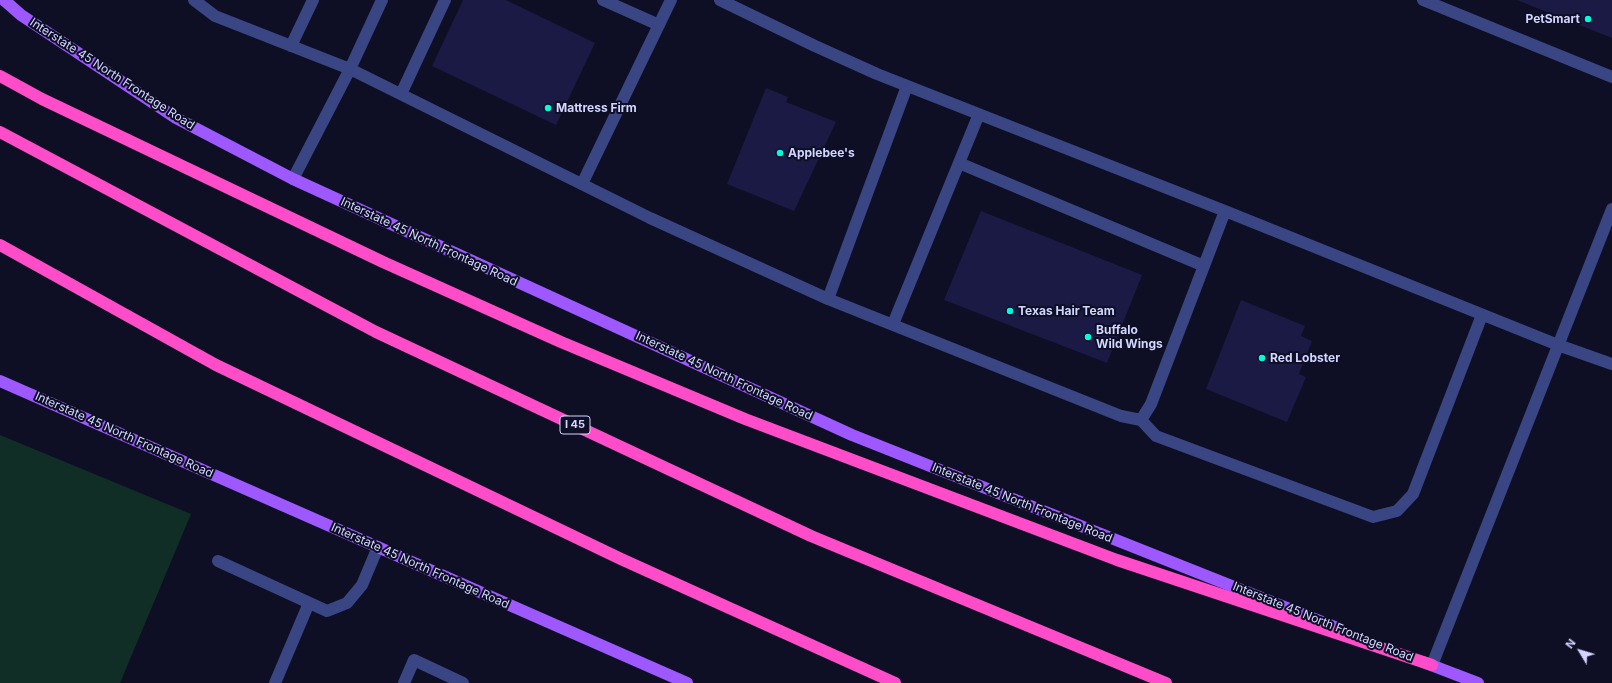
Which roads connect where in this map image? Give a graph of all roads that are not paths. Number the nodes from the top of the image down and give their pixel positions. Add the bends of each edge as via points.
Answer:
1 (4, 0) edge
2 (194, 0) edge
3 (313, 0) edge
4 (382, 0) edge
5 (445, 0) edge
6 (603, 0) edge
7 (671, 0) edge
8 (720, 0) edge
9 (1423, 0) edge
10 (658, 25) junction
11 (291, 46) junction
12 (350, 69) junction
13 (0, 76) edge
14 (1612, 77) edge
15 (907, 86) junction
16 (401, 94) junction
17 (979, 114) junction
18 (0, 132) edge
19 (959, 163) junction
20 (293, 179) junction
21 (582, 184) junction
22 (1612, 209) edge
23 (1225, 211) junction
24 (0, 245) edge
25 (1204, 266) junction
26 (828, 299) junction
27 (1482, 314) junction
28 (893, 324) junction
29 (1558, 345) junction
30 (1612, 364) edge
31 (0, 381) edge
32 (1140, 420) junction
33 (378, 547) junction
34 (218, 561) dead end
35 (309, 603) junction
36 (1432, 666) junction
37 (275, 683) edge
38 (404, 683) edge
39 (464, 683) edge
40 (687, 683) edge
41 (895, 683) edge
42 (1166, 683) edge
43 (1478, 683) edge

1 - 20 main road, Interstate 45 North Frontage Road via 21,15 176,118
2 - 11 lane via 215,16
3 - 11 lane
4 - 12 lane
5 - 16 lane
6 - 10 lane
7 - 10 lane
8 - 15 lane via 815,46
9 - 14 lane
10 - 21 lane
11 - 12 lane
12 - 16 lane
12 - 20 lane
13 - 36 highway via 42,99 383,262 561,342 738,416 1117,560
15 - 17 lane
15 - 26 lane
16 - 21 lane
17 - 19 lane
17 - 23 lane
18 - 42 highway, I 45 via 383,336 811,536
19 - 25 lane
19 - 28 lane
20 - 36 main road, Interstate 45 North Frontage Road via 852,435
21 - 26 lane via 650,218
22 - 29 lane
23 - 25 lane
23 - 27 lane
24 - 41 highway via 216,365 622,559
25 - 32 lane via 1151,404
26 - 28 lane
27 - 29 lane
27 - 32 lane via 1412,494 1397,511 1373,517 1156,436
28 - 32 lane via 1121,416
29 - 30 lane
29 - 36 lane
31 - 33 main road, Interstate 45 North Frontage Road
33 - 35 lane via 362,585 348,603 327,611
33 - 40 main road, Interstate 45 North Frontage Road
34 - 35 lane
35 - 37 lane
36 - 43 main road, Interstate 45 North Frontage Road
38 - 39 lane via 414,660

